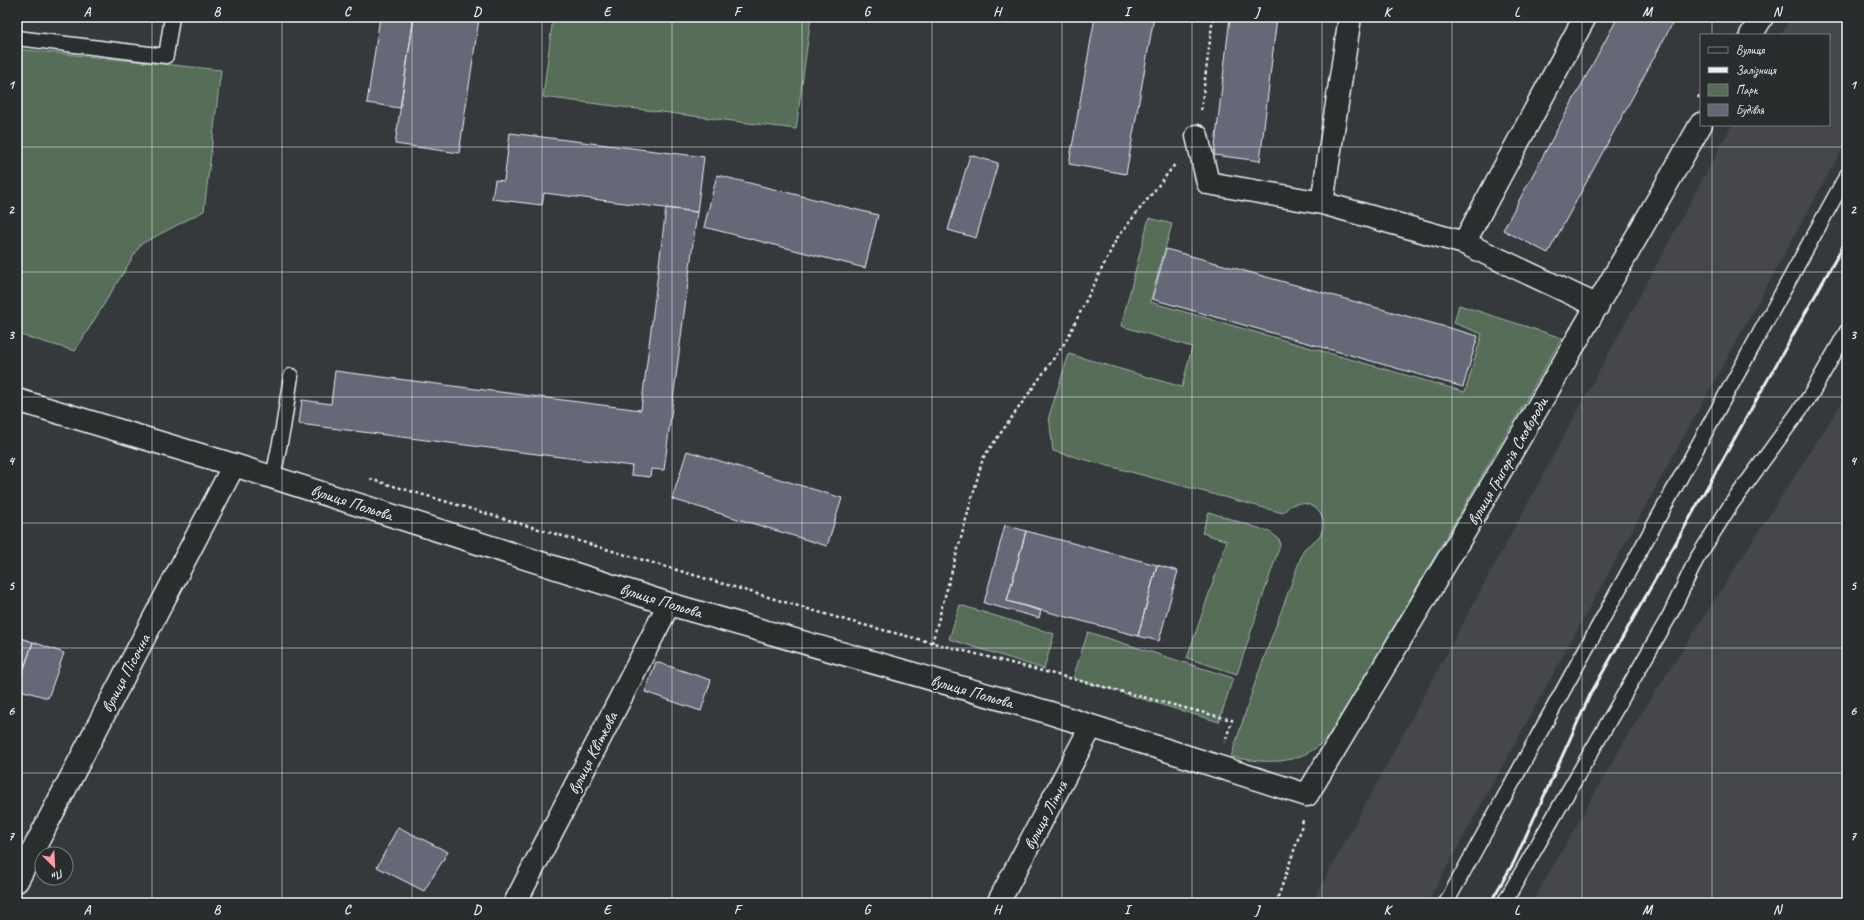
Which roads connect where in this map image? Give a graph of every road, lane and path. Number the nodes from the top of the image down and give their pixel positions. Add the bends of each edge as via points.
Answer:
1 (172, 17) edge
2 (1212, 17) edge
3 (1350, 17) edge
4 (1585, 17) edge
5 (1762, 17) edge
6 (1752, 34) edge
7 (17, 38) edge
8 (1700, 95) edge
9 (1697, 100) dead end
10 (1700, 126) edge
11 (1197, 136) junction
12 (1847, 175) edge
13 (1322, 203) junction
14 (1464, 243) junction
15 (1598, 306) junction
16 (1847, 331) edge
17 (291, 376) dead end
18 (17, 400) edge
19 (234, 465) junction
20 (272, 477) junction
21 (370, 479) dead end
22 (669, 604) junction
23 (932, 643) junction
24 (1091, 727) junction
25 (1223, 747) dead end
26 (1307, 796) junction
27 (17, 881) edge
28 (515, 903) edge
29 (998, 903) edge
30 (1276, 903) edge
31 (1446, 903) edge
32 (1504, 903) edge

1 - 7 lane via 166,56
2 - 11 path
3 - 13 street
4 - 14 street
5 - 6 street
8 - 9 path
10 - 15 street, вулиця Григорія Сковороди
11 - 13 street via 1208,183
11 - 23 path via 1117,238 1066,341 983,458
12 - 31 lane
13 - 14 street
14 - 15 street
15 - 26 street, вулиця Григорія Сковороди
16 - 32 lane via 1810,396 1730,506 1696,560 1670,615
17 - 20 lane
18 - 19 street, вулиця Польова
19 - 20 street, вулиця Польова
19 - 27 street, вулиця Пісочна
20 - 22 street, вулиця Польова
21 - 23 path via 852,622
22 - 24 street, вулиця Польова via 1047,712
22 - 28 street, вулиця Квіткова
23 - 25 path via 1232,720
24 - 26 street, вулиця Польова
24 - 29 street, вулиця Літня
26 - 30 path via 1300,836

